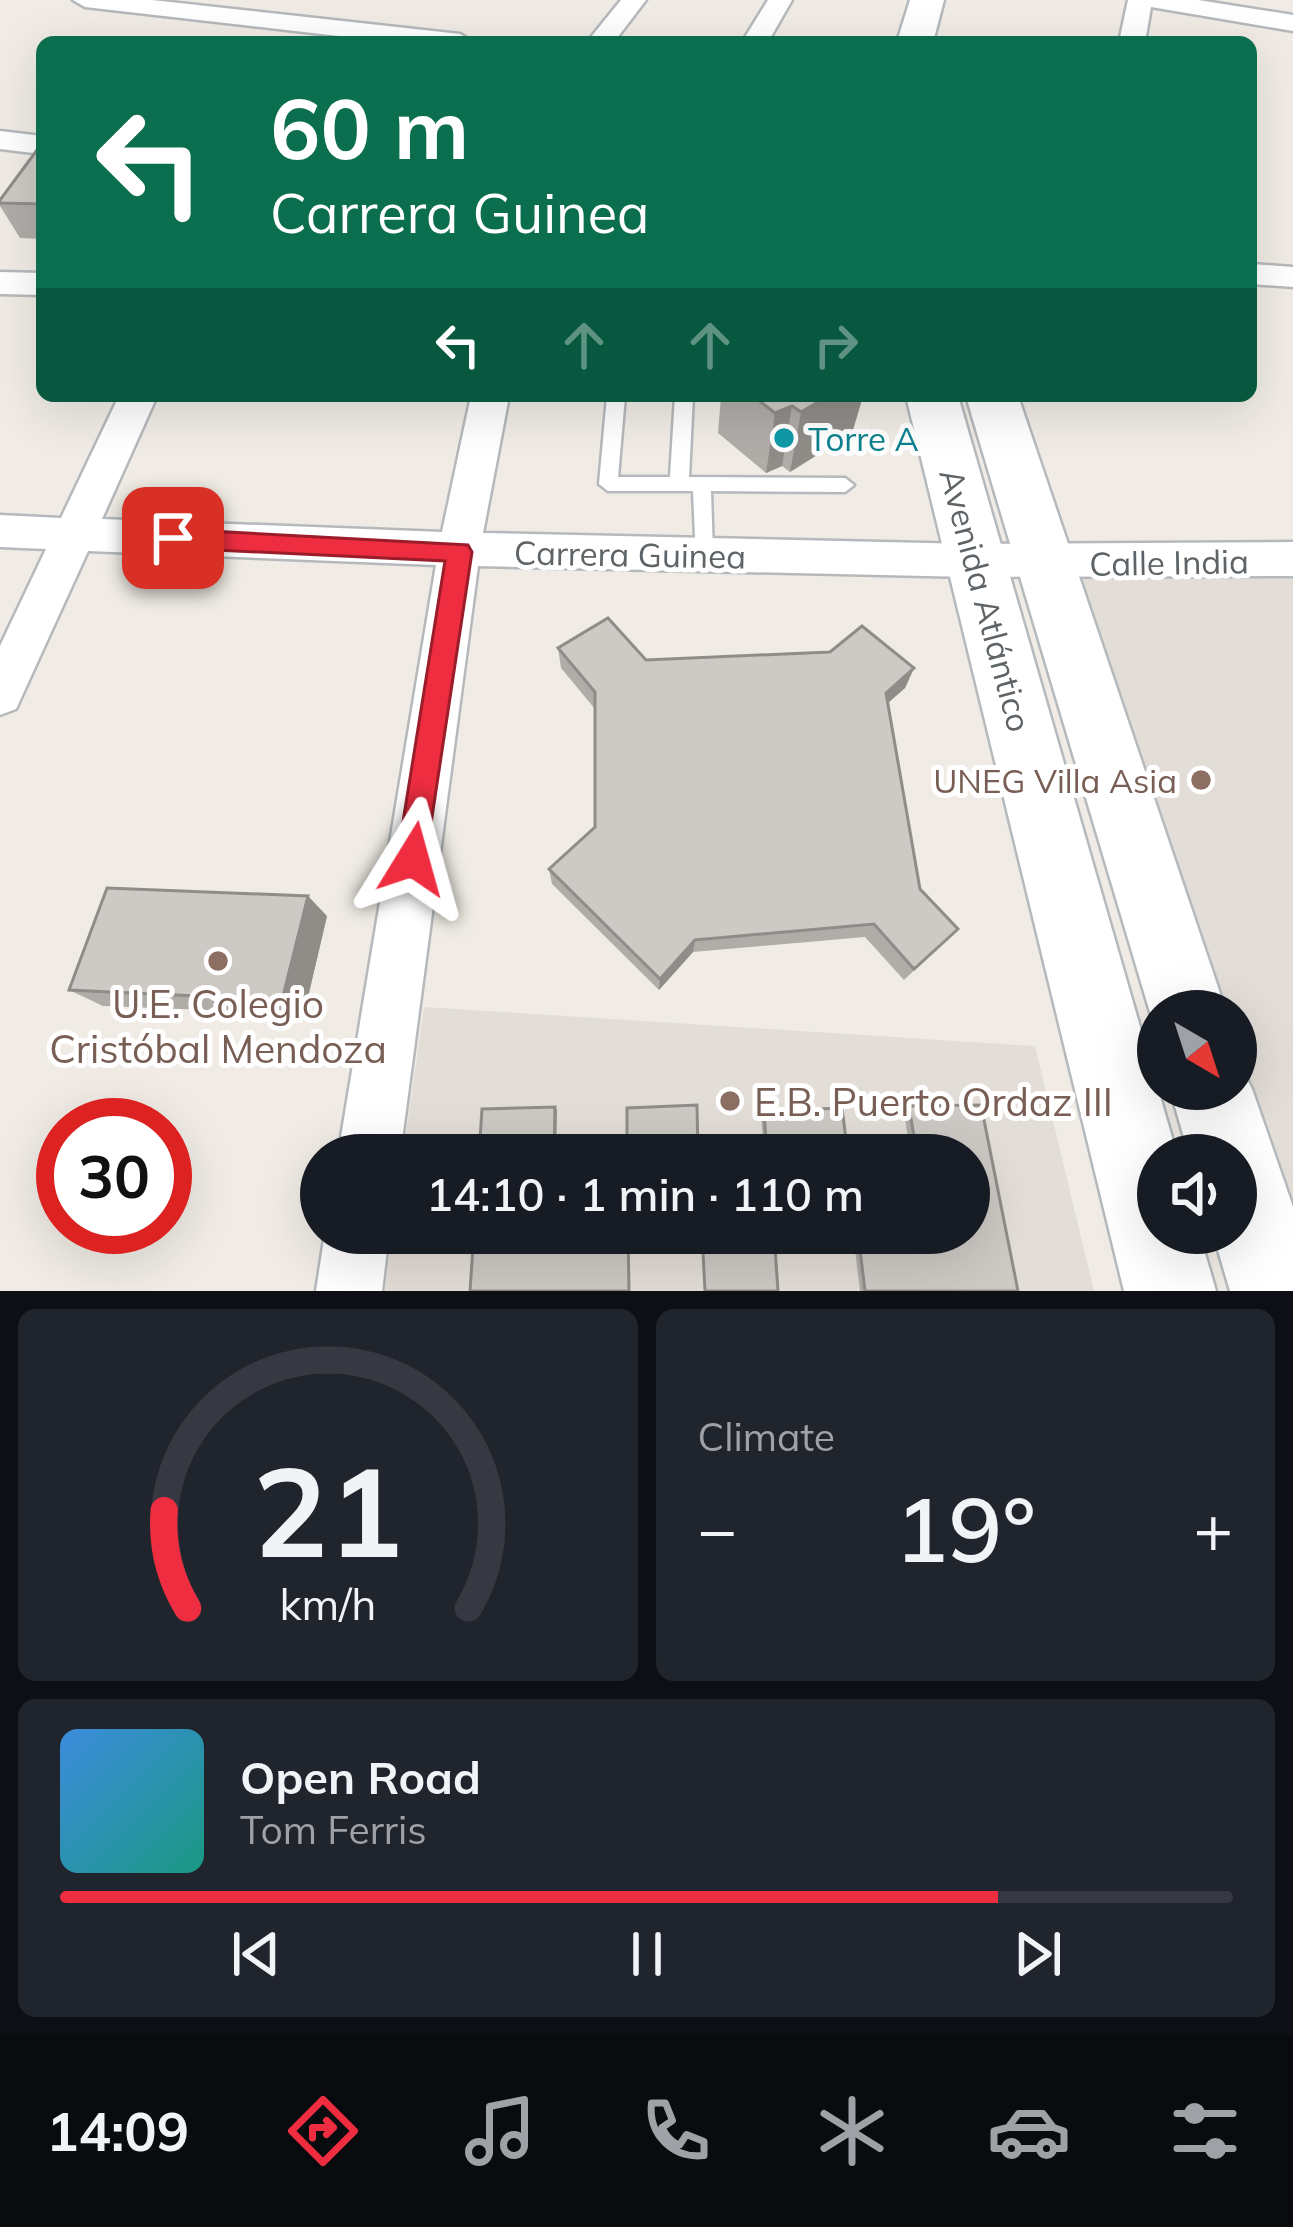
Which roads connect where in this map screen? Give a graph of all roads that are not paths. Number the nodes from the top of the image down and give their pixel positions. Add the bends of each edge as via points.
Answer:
1 (85, 0) edge
2 (634, 0) edge
3 (780, 0) edge
4 (927, 0) edge
5 (1139, 0) edge
6 (1152, 0) edge
7 (1293, 23) edge
8 (360, 36) edge
9 (605, 36) edge
10 (759, 36) edge
11 (917, 36) edge
12 (1133, 36) edge
13 (0, 140) edge
14 (36, 144) edge
15 (1257, 274) edge
16 (1293, 277) edge
17 (0, 283) edge
18 (36, 284) edge
19 (135, 402) edge
20 (489, 402) edge
21 (615, 402) edge
22 (684, 402) edge
23 (935, 402) edge
24 (993, 402) edge
25 (679, 485) junction
26 (702, 485) junction
27 (845, 485) dead end
28 (0, 531) edge
29 (77, 534) junction
30 (459, 552) junction
31 (703, 554) junction
32 (1293, 559) edge
33 (1010, 563) junction
34 (0, 695) edge
35 (1178, 990) edge
36 (372, 1134) edge
37 (1257, 1232) edge
38 (354, 1254) edge
39 (349, 1291) edge
40 (1170, 1291) edge
41 (1276, 1291) edge

1 - 8 street
2 - 9 street
3 - 10 street
4 - 11 main road
5 - 12 street
6 - 7 street
13 - 14 street
15 - 16 street
17 - 18 street
19 - 29 street
20 - 30 street
21 - 25 lane via 608,484
22 - 25 lane
23 - 33 main road, Avenida Atlántico
24 - 33 main road, Avenida Atlántico
25 - 26 lane
26 - 27 lane
26 - 31 lane
28 - 29 street, Carrera Guinea
29 - 30 street, Carrera Guinea
29 - 34 street
30 - 31 street, Carrera Guinea
30 - 36 street
31 - 33 street, Carrera Guinea
32 - 33 street, Calle India
33 - 35 main road, Avenida Atlántico
33 - 40 main road, Avenida Atlántico
37 - 41 main road
38 - 39 street

